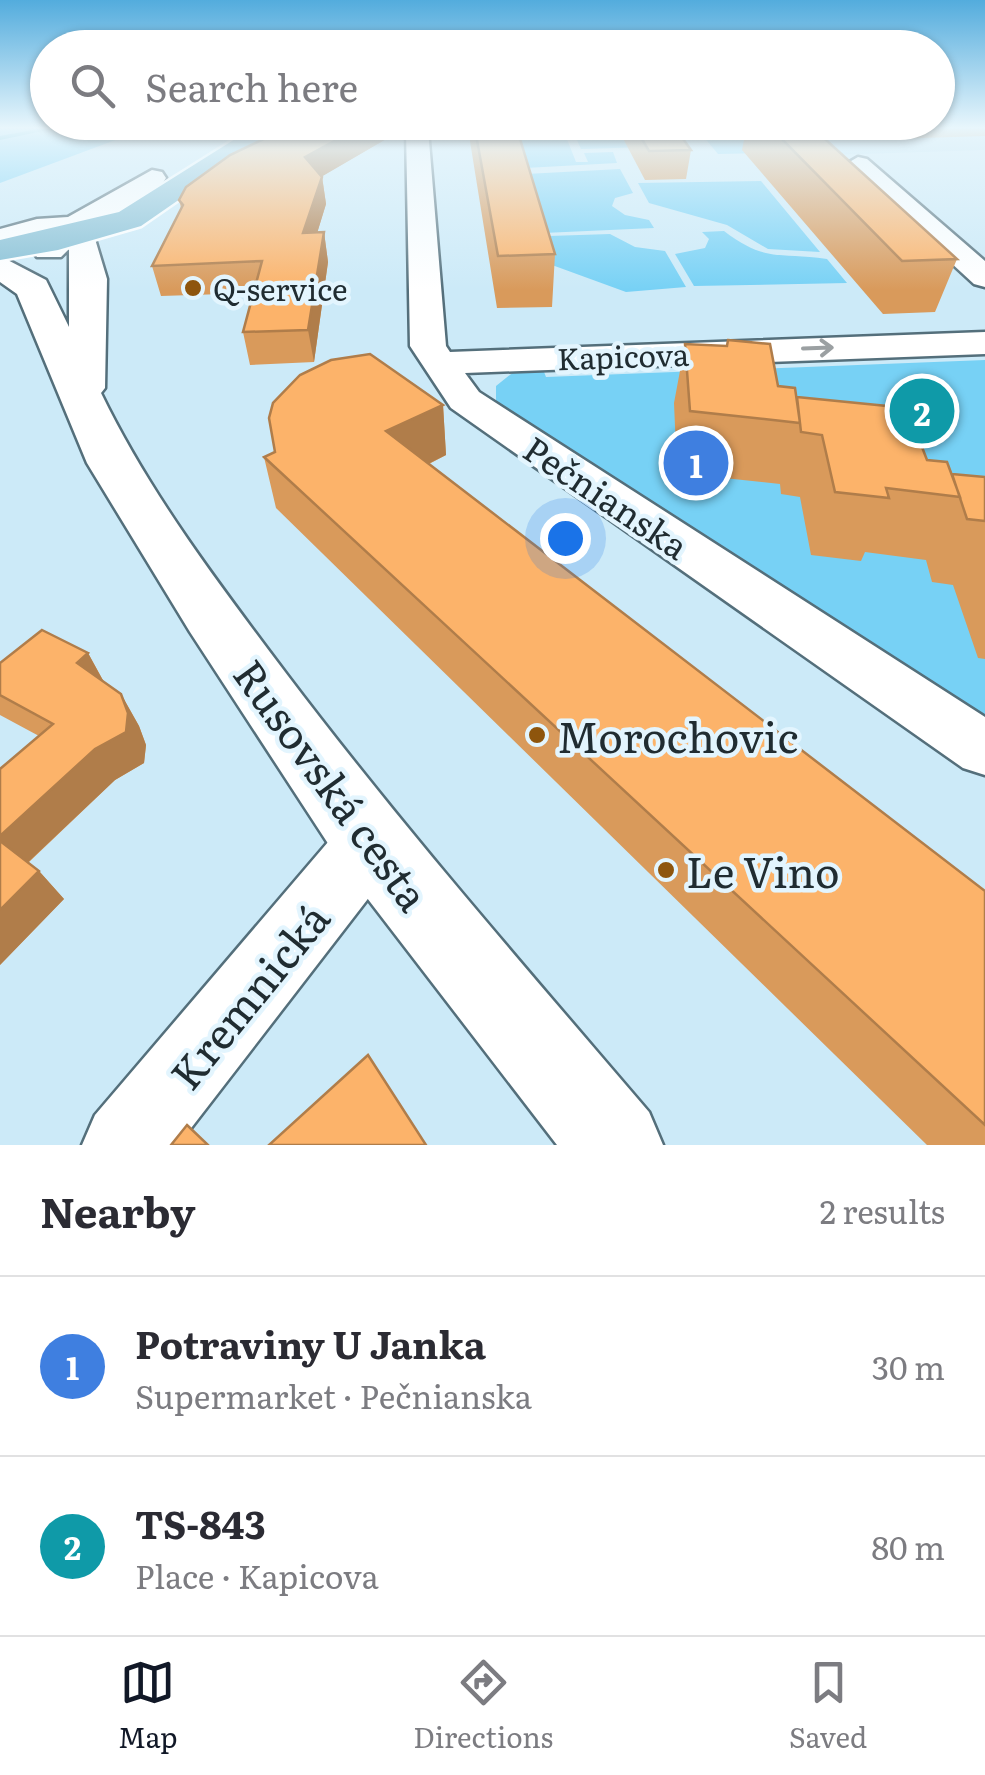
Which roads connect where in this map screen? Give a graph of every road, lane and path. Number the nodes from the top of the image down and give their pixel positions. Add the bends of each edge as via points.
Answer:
1 (141, 182) edge
2 (147, 182) edge
3 (178, 182) edge
4 (420, 182) edge
5 (879, 182) edge
6 (130, 219) joint
7 (0, 237) edge
8 (76, 242) junction
9 (0, 250) edge
10 (0, 266) edge
11 (985, 277) edge
12 (33, 288) junction
13 (985, 343) edge
14 (440, 364) junction
15 (83, 401) junction
16 (985, 748) edge
17 (370, 844) junction
18 (142, 1125) edge
19 (616, 1145) edge

1 - 7 main road
2 - 8 street
3 - 6 main road
4 - 14 street, Pečnianska via 428,346
5 - 11 street
6 - 8 street
7 - 8 street via 37,228
8 - 9 main road
8 - 12 street via 34,275
8 - 15 street, Rusovská cesta
10 - 12 street
12 - 15 street, Rusovská cesta
14 -> 13 street, Kapicova
14 - 16 street, Pečnianska via 465,400
15 - 17 street, Rusovská cesta via 146,519
17 - 18 street, Kremnická
17 - 19 street, Rusovská cesta

